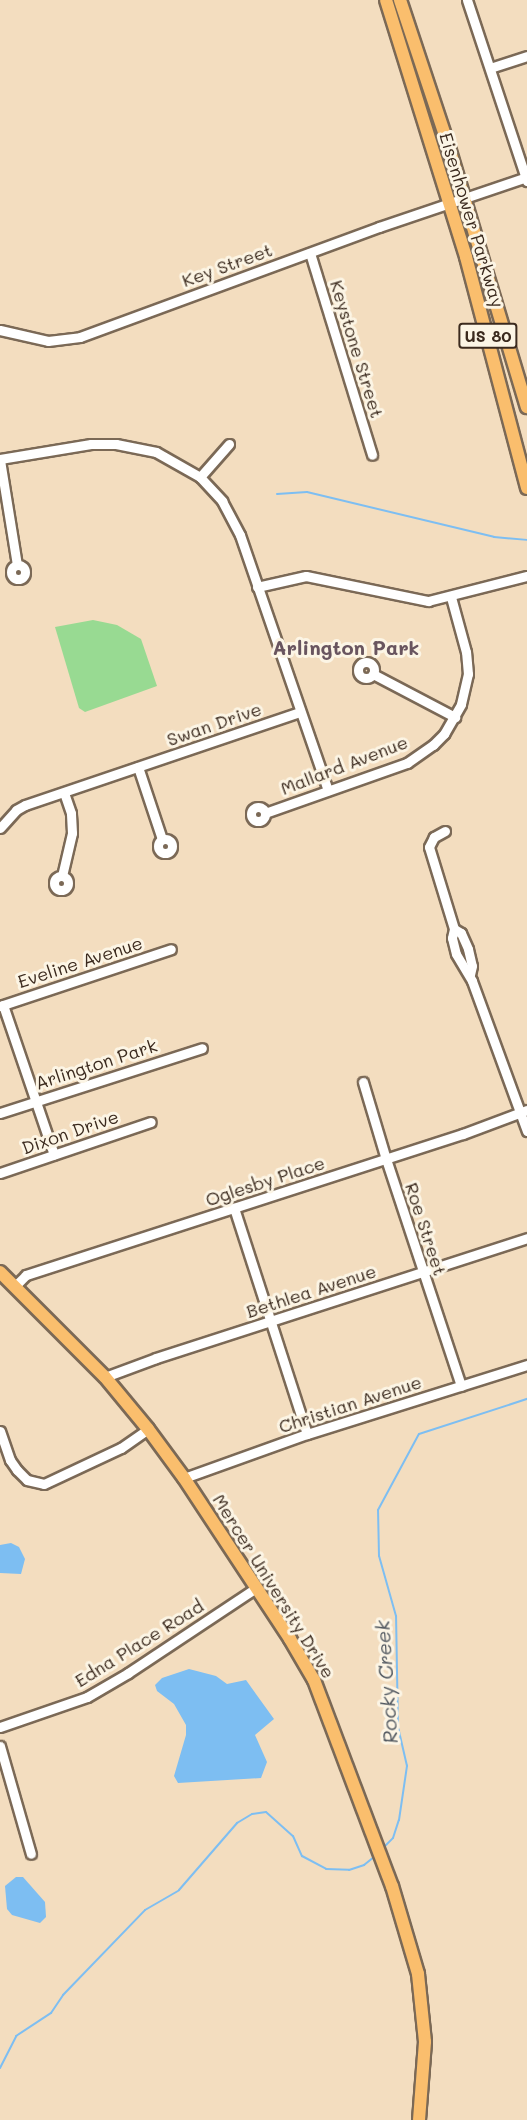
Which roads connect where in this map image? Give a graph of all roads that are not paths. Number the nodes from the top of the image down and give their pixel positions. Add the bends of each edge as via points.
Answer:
1 (386, 0) edge
2 (400, 0) edge
3 (467, 0) edge
4 (527, 56) edge
5 (490, 68) junction
6 (527, 179) edge
7 (464, 198) junction
8 (450, 203) junction
9 (310, 253) junction
10 (0, 330) edge
11 (527, 407) edge
12 (229, 444) dead end
13 (372, 455) dead end
14 (0, 460) edge
15 (200, 477) junction
16 (527, 488) edge
17 (17, 565) dead end
18 (527, 576) edge
19 (257, 587) junction
20 (451, 597) junction
21 (373, 674) dead end
22 (300, 712) junction
23 (455, 717) junction
24 (138, 767) junction
25 (328, 790) junction
26 (64, 793) junction
27 (265, 813) dead end
28 (0, 828) edge
29 (445, 831) dead end
30 (162, 838) dead end
31 (62, 876) dead end
32 (171, 949) dead end
33 (2, 1006) edge
34 (202, 1048) dead end
35 (363, 1082) dead end
36 (35, 1101) junction
37 (524, 1111) edge
38 (0, 1113) edge
39 (151, 1122) dead end
40 (527, 1131) edge
41 (54, 1155) junction
42 (386, 1159) junction
43 (0, 1173) edge
44 (234, 1208) junction
45 (527, 1238) edge
46 (0, 1272) edge
47 (423, 1272) junction
48 (16, 1285) junction
49 (270, 1321) junction
50 (527, 1365) edge
51 (105, 1377) junction
52 (461, 1386) junction
53 (148, 1429) junction
54 (0, 1431) edge
55 (307, 1434) junction
56 (184, 1478) junction
57 (256, 1588) junction
58 (0, 1727) edge
59 (0, 1746) edge
60 (32, 1854) dead end
61 (419, 2120) edge

1 - 8 main road, Eisenhower Parkway / US 80
2 - 7 main road, Eisenhower Parkway / US 80
3 - 5 street
4 - 5 street
5 - 6 street
6 - 7 street, Key Street
7 - 8 street, Key Street
7 - 11 main road, Eisenhower Parkway / US 80
8 - 9 street, Key Street
8 - 16 main road, Eisenhower Parkway / US 80
9 - 10 street, Key Street via 80,337 48,341
9 - 13 street, Keystone Street
12 - 15 street
14 - 15 street via 91,444 116,444 156,452
14 - 17 street
15 - 19 street via 234,521
18 - 20 street
19 - 20 street via 306,576 414,599
19 - 22 street
20 - 23 street, Mallard Avenue via 468,666 466,688
21 - 23 street
22 - 24 street, Swan Drive
22 - 25 street
23 - 25 street, Mallard Avenue via 444,734 417,757
24 - 26 street, Swan Drive
24 - 30 street
25 - 27 street, Mallard Avenue
26 - 28 street, Swan Drive via 16,810
26 - 31 street via 72,833
29 - 37 street via 434,837 429,847 454,929 461,933 468,949 470,975
32 - 33 street, Eveline Avenue
33 - 36 street
34 - 36 street, Arlington Park
35 - 42 street, Roe Street
36 - 38 street, Arlington Park
36 - 41 street
37 - 40 street
37 - 42 street, Oglesby Place
39 - 41 street, Dixon Drive
41 - 43 street, Dixon Drive
42 - 44 street, Oglesby Place
42 - 47 street, Roe Street
44 - 48 street, Oglesby Place via 26,1275
44 - 49 street
45 - 47 street, Bethlea Avenue
46 - 48 main road, Mercer University Drive
47 - 49 street, Bethlea Avenue
47 - 52 street, Roe Street
48 - 51 main road, Mercer University Drive
49 - 51 street, Bethlea Avenue
49 - 55 street
50 - 52 street, Christian Avenue
51 - 53 main road, Mercer University Drive
52 - 55 street, Christian Avenue
53 - 54 street via 121,1448 44,1484 27,1480 17,1470
53 - 56 main road, Mercer University Drive
55 - 56 street, Christian Avenue
56 - 57 main road, Mercer University Drive
57 - 58 street, Edna Place Road via 87,1697
57 - 61 main road, Mercer University Drive via 317,1687 411,1946 423,2004 425,2061
59 - 60 street

